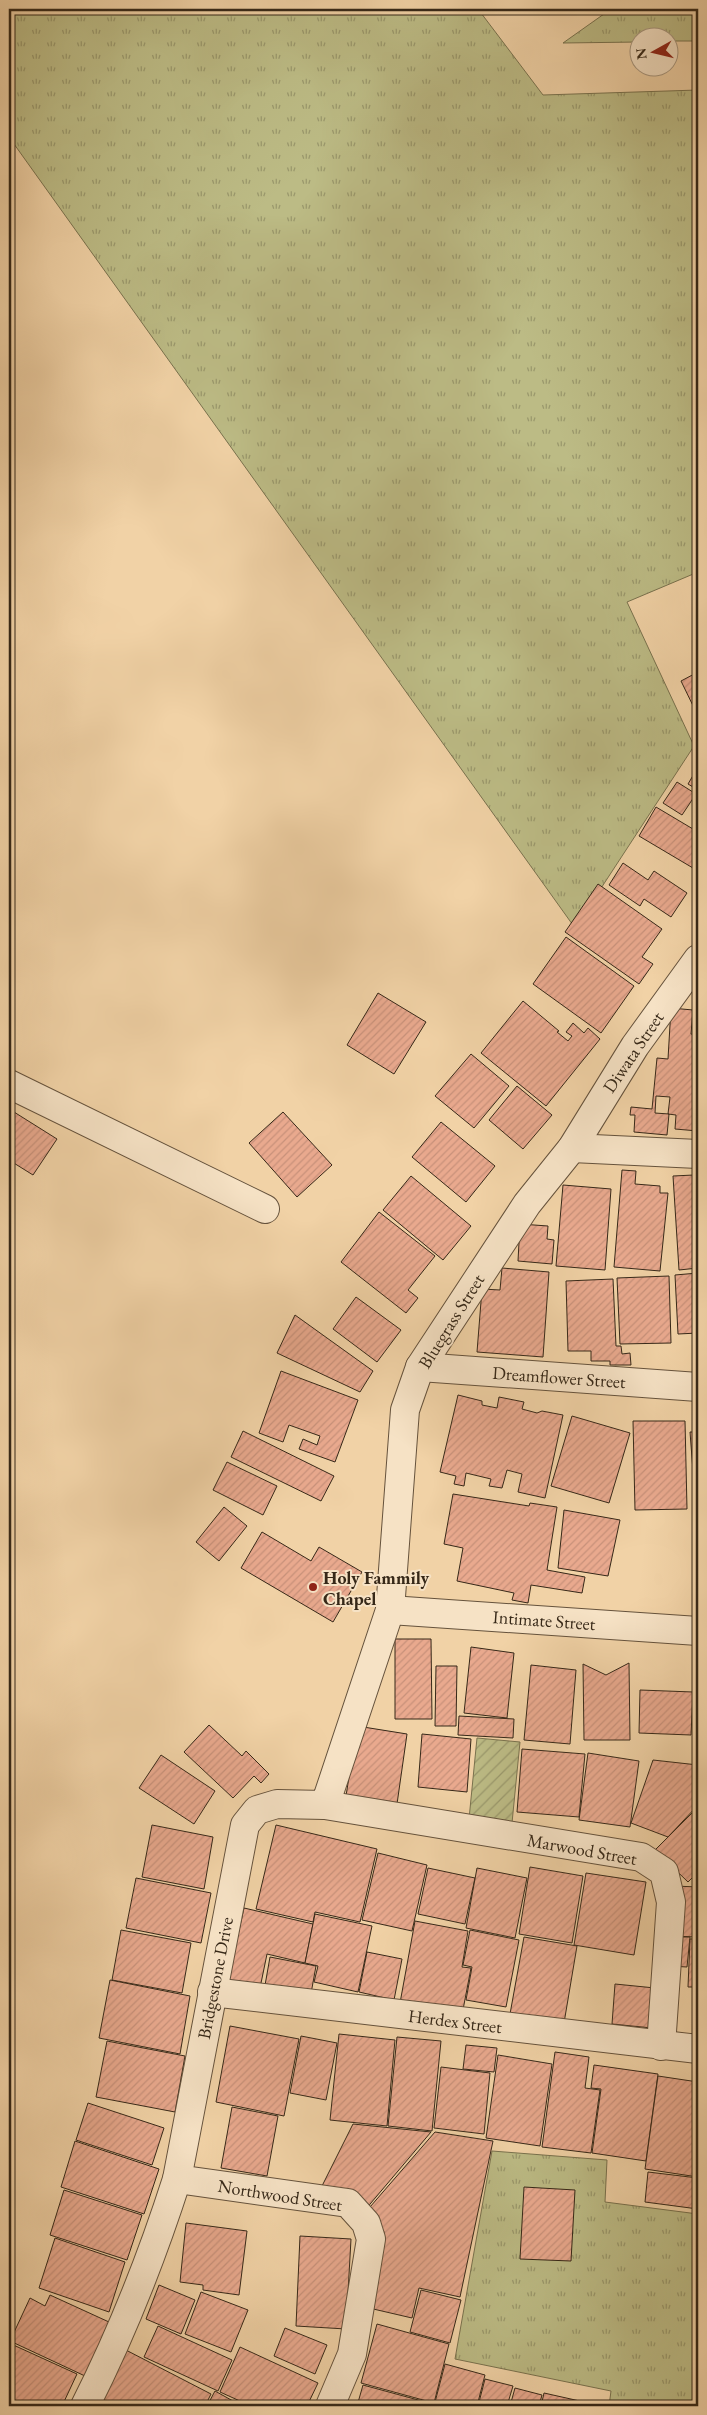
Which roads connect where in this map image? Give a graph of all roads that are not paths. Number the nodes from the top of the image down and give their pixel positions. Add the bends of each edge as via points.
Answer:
1 (698, 959) edge
2 (9, 1084) edge
3 (572, 1148) junction
4 (698, 1154) edge
5 (265, 1209) dead end
6 (420, 1367) junction
7 (698, 1387) edge
8 (390, 1610) junction
9 (698, 1631) edge
10 (325, 1805) junction
11 (212, 1992) junction
12 (660, 2046) junction
13 (698, 2050) edge
14 (177, 2179) junction
15 (84, 2406) edge
16 (330, 2406) edge

1 - 3 street, Diwata Street via 635,1046
2 - 5 street
3 - 4 street
3 - 6 street, Bluegrass Street via 527,1204
6 - 7 street, Dreamflower Street
6 - 8 street, Bluegrass Street via 405,1410
8 - 9 street, Intimate Street
8 - 10 street
10 - 11 street, Bridgestone Drive via 276,1804 257,1810 245,1824
10 - 12 street, Marwood Street via 641,1857 664,1872 671,1902
11 - 12 street, Herdex Street
11 - 14 street, Bridgestone Drive
12 - 13 street, Herdex Street
14 - 15 street, Bridgestone Drive via 115,2347
14 - 16 street, Northwood Street via 348,2203 366,2223 371,2239 352,2354

